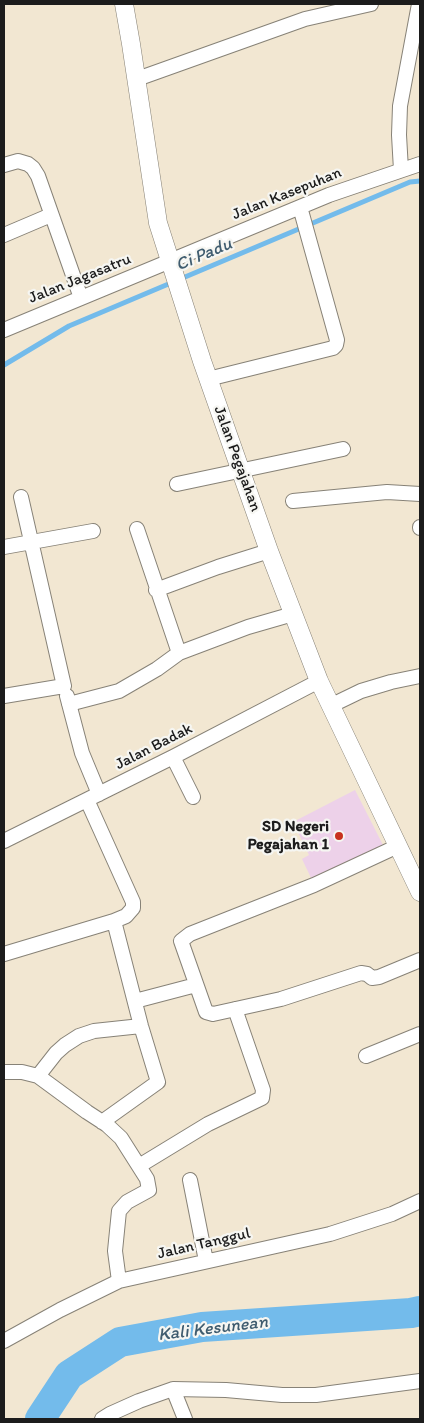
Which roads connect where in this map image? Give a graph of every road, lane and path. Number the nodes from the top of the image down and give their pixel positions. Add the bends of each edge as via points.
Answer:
1 (124, 4) edge
2 (371, 4) edge
3 (419, 4) edge
4 (137, 79) junction
5 (420, 164) edge
6 (4, 165) edge
7 (401, 170) junction
8 (51, 215) junction
9 (303, 217) junction
10 (4, 235) edge
11 (171, 267) junction
12 (81, 298) junction
13 (4, 330) edge
14 (208, 379) junction
15 (343, 449) dead end
16 (241, 471) junction
17 (177, 484) dead end
18 (420, 494) edge
19 (21, 496) dead end
20 (293, 501) dead end
21 (137, 529) dead end
22 (93, 531) dead end
23 (31, 542) junction
24 (4, 547) edge
25 (269, 551) junction
26 (156, 590) junction
27 (293, 614) junction
28 (179, 653) junction
29 (420, 676) edge
30 (319, 681) junction
31 (64, 686) junction
32 (4, 696) edge
33 (69, 704) junction
34 (330, 706) junction
35 (173, 757) junction
36 (93, 798) junction
37 (193, 798) dead end
38 (4, 841) edge
39 (398, 846) junction
40 (420, 892) edge
41 (114, 921) junction
42 (4, 954) edge
43 (420, 960) edge
44 (196, 985) junction
45 (135, 1001) junction
46 (235, 1009) junction
47 (141, 1026) junction
48 (420, 1034) edge
49 (366, 1056) dead end
50 (4, 1072) edge
51 (38, 1076) junction
52 (102, 1122) junction
53 (139, 1166) junction
54 (190, 1180) dead end
55 (420, 1201) edge
56 (206, 1261) junction
57 (119, 1281) junction
58 (4, 1341) edge
59 (420, 1381) edge
60 (173, 1389) junction
61 (103, 1419) edge
62 (185, 1419) edge

1 - 4 street, Jalan Pegajahan
2 - 4 street via 305,19
3 - 7 street via 400,106
4 - 11 street, Jalan Pegajahan via 158,223
5 - 7 street, Jalan Kasepuhan
6 - 8 street via 18,161 33,168
7 - 9 street, Jalan Kasepuhan via 329,195
8 - 10 street
8 - 12 street
9 - 11 street, Jalan Kasepuhan
9 - 14 street via 336,345
11 - 12 street, Jalan Jagasatru
11 - 14 street, Jalan Pegajahan
12 - 13 street, Jalan Jagasatru
14 - 16 street, Jalan Pegajahan
15 - 16 street
16 - 17 street
16 - 25 street, Jalan Pegajahan
18 - 20 street via 387,492
19 - 23 street
21 - 26 street
22 - 23 street
23 - 24 street
23 - 31 street
25 - 26 street
25 - 27 street, Jalan Pegajahan
26 - 28 street
27 - 28 street
27 - 30 street, Jalan Pegajahan
28 - 33 street via 158,669 119,690
29 - 34 street via 361,692
30 - 34 street, Jalan Pegajahan
30 - 35 street, Jalan Badak
31 - 32 street
31 - 33 street
33 - 36 street
34 - 39 street, Jalan Pegajahan
35 - 36 street, Jalan Badak
35 - 37 street
36 - 38 street, Jalan Badak
36 - 41 street via 133,902 134,908
39 - 40 street, Jalan Pegajahan
39 - 44 street via 314,885 184,937 181,941
41 - 42 street
41 - 45 street
43 - 46 street via 376,978 361,973 281,999
44 - 45 street
44 - 46 street via 208,1013
45 - 47 street
46 - 53 street via 263,1090 262,1098 208,1124
47 - 51 street via 94,1030 79,1036 61,1049
47 - 52 street via 158,1082
48 - 49 street
50 - 51 street
51 - 52 street
52 - 53 street via 121,1138
53 - 57 street via 149,1190 127,1202 119,1211 115,1251
54 - 56 street
55 - 56 street, Jalan Tanggul via 392,1214 330,1234
56 - 57 street, Jalan Tanggul
57 - 58 street, Jalan Tanggul
59 - 60 street via 316,1395
60 - 61 street
60 - 62 street

